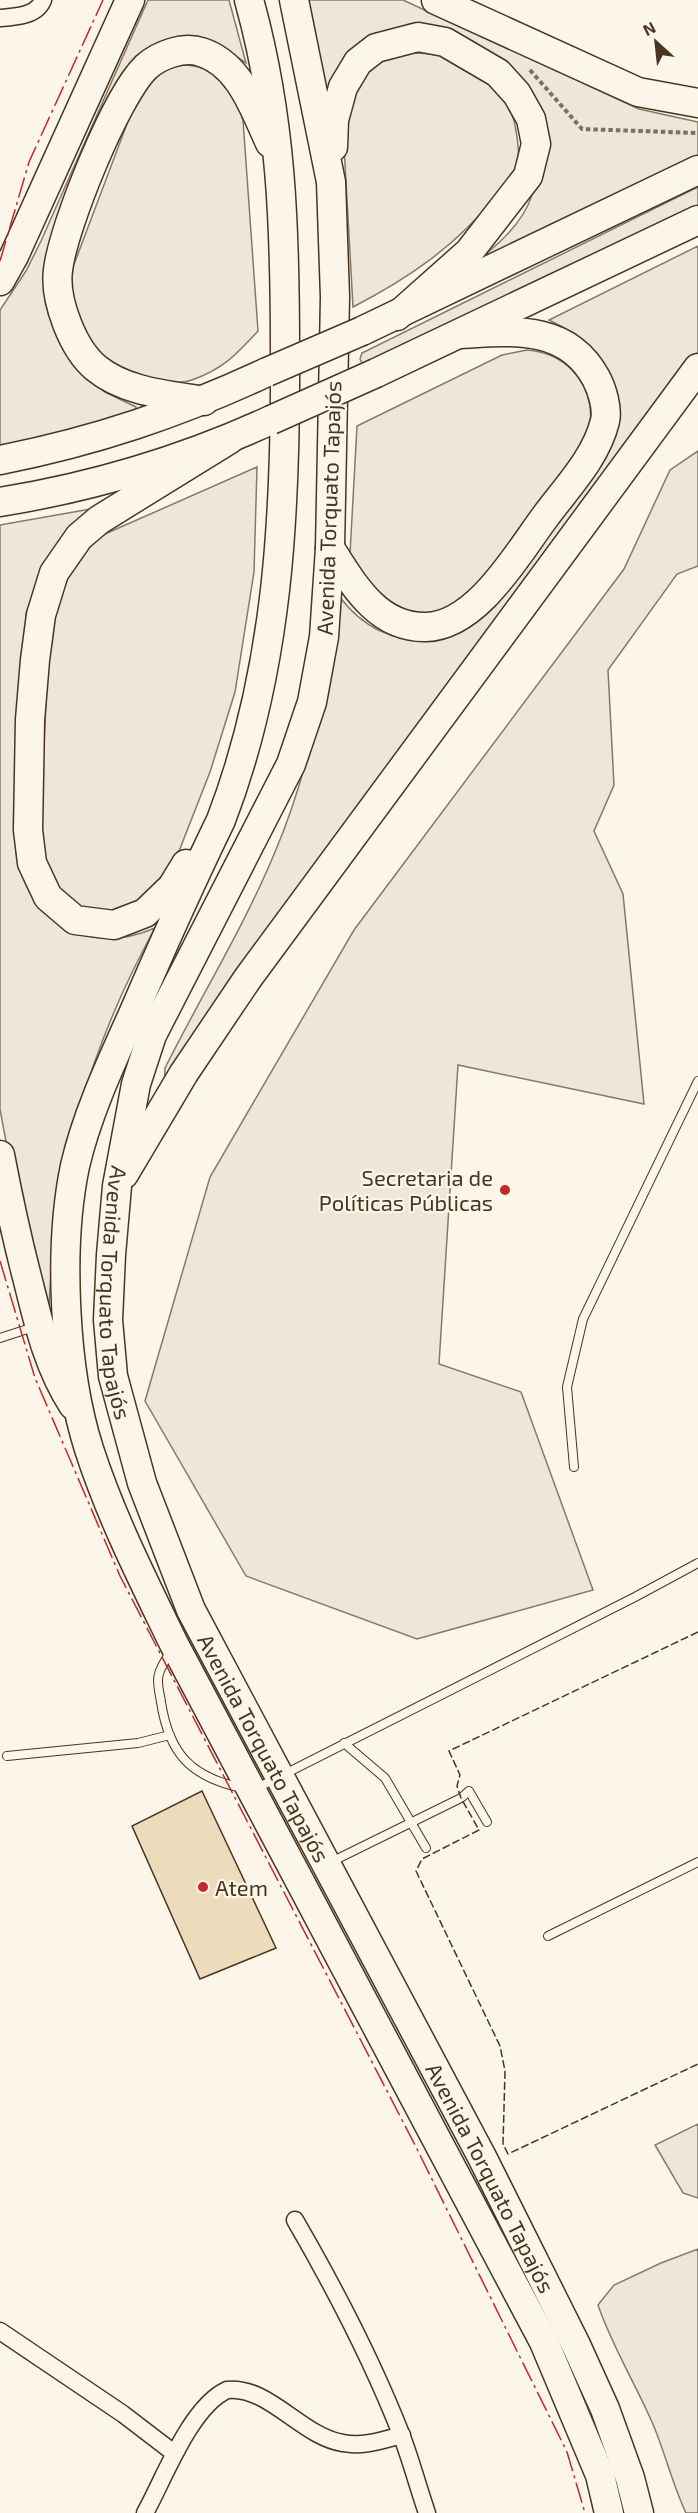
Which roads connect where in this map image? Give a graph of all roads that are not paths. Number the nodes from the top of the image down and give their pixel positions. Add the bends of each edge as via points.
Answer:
1 (43, 0) edge
2 (130, 0) edge
3 (249, 0) edge
4 (294, 0) edge
5 (436, 0) edge
6 (0, 18) edge
7 (698, 103) edge
8 (280, 163) junction
9 (698, 170) edge
10 (331, 182) junction
11 (698, 220) edge
12 (0, 281) edge
13 (397, 316) junction
14 (460, 334) junction
15 (698, 368) edge
16 (204, 401) junction
17 (230, 439) junction
18 (0, 460) edge
19 (0, 502) edge
20 (330, 548) junction
21 (237, 777) junction
22 (698, 1081) edge
23 (0, 1155) edge
24 (117, 1186) junction
25 (6, 1213) edge
26 (39, 1326) junction
27 (0, 1338) edge
28 (80, 1417) junction
29 (573, 1467) dead end
30 (698, 1563) edge
31 (174, 1644) junction
32 (170, 1735) junction
33 (344, 1743) junction
34 (7, 1756) dead end
35 (279, 1778) junction
36 (252, 1790) junction
37 (487, 1822) dead end
38 (411, 1824) junction
39 (426, 1848) dead end
40 (698, 1862) edge
41 (326, 1865) junction
42 (548, 1936) dead end
43 (295, 2220) dead end
44 (0, 2331) edge
45 (402, 2435) junction
46 (174, 2453) junction
47 (147, 2512) edge
48 (427, 2513) edge
49 (609, 2513) edge
50 (639, 2513) edge

1 - 6 street via 30,14
2 - 12 highway
3 - 8 highway, Avenida Torquato Tapajós via 274,111
4 - 10 highway, Avenida Torquato Tapajós
5 - 7 highway via 638,92
8 - 16 highway via 243,88 226,65 200,51 172,52 147,67 123,98 67,236 58,271 61,307 73,337 95,368 119,382 150,392
8 - 21 highway, Avenida Torquato Tapajós via 286,431 276,596 266,665
9 - 13 highway
10 - 13 highway via 334,120 343,87 358,62 376,48 418,36 445,42 498,74 518,94 531,119 536,144 528,176 469,252
10 - 20 highway, Avenida Torquato Tapajós via 335,297
11 - 14 highway
13 - 16 highway, bridge
14 - 17 highway, bridge
14 - 20 highway via 521,330 558,340 588,364 602,389 606,419 593,453 480,603 450,622 426,627 397,622 366,603
15 - 24 highway via 242,986 184,1073
16 - 18 highway via 62,448
17 - 19 highway via 96,480
17 - 21 highway via 99,520 79,537 54,573 41,615 35,660 28,819 32,863 48,897 75,920 114,925 145,914 172,887
20 - 24 highway, Avenida Torquato Tapajós via 324,636 312,702 291,764 152,1035 136,1084
21 - 28 highway, Avenida Torquato Tapajós via 101,1086 75,1167 65,1268 66,1322
22 - 29 lane via 583,1319 567,1387
23 - 25 highway
24 - 35 highway, Avenida Torquato Tapajós via 108,1320 113,1376 142,1482 191,1610
25 - 26 highway
26 - 27 lane
26 - 28 highway via 56,1379
28 - 31 highway, Avenida Torquato Tapajós via 116,1526
30 - 33 lane
31 - 32 lane via 158,1676
31 - 36 highway, Avenida Torquato Tapajós
32 - 34 lane via 138,1743
32 - 36 lane via 176,1751 196,1771 218,1783
33 - 35 lane
33 - 38 lane via 385,1778
35 - 36 lane
35 - 41 highway, Avenida Torquato Tapajós
36 - 49 highway, Avenida Torquato Tapajós via 544,2342 600,2475
37 - 38 lane via 469,1791
38 - 39 lane
38 - 41 lane
40 - 42 lane
41 - 50 highway, Avenida Torquato Tapajós via 482,2157 576,2345 605,2409
43 - 45 street via 344,2307
44 - 46 street
45 - 46 street via 369,2443 342,2443 302,2425 250,2392 236,2389 209,2402
45 - 48 street
46 - 47 street

